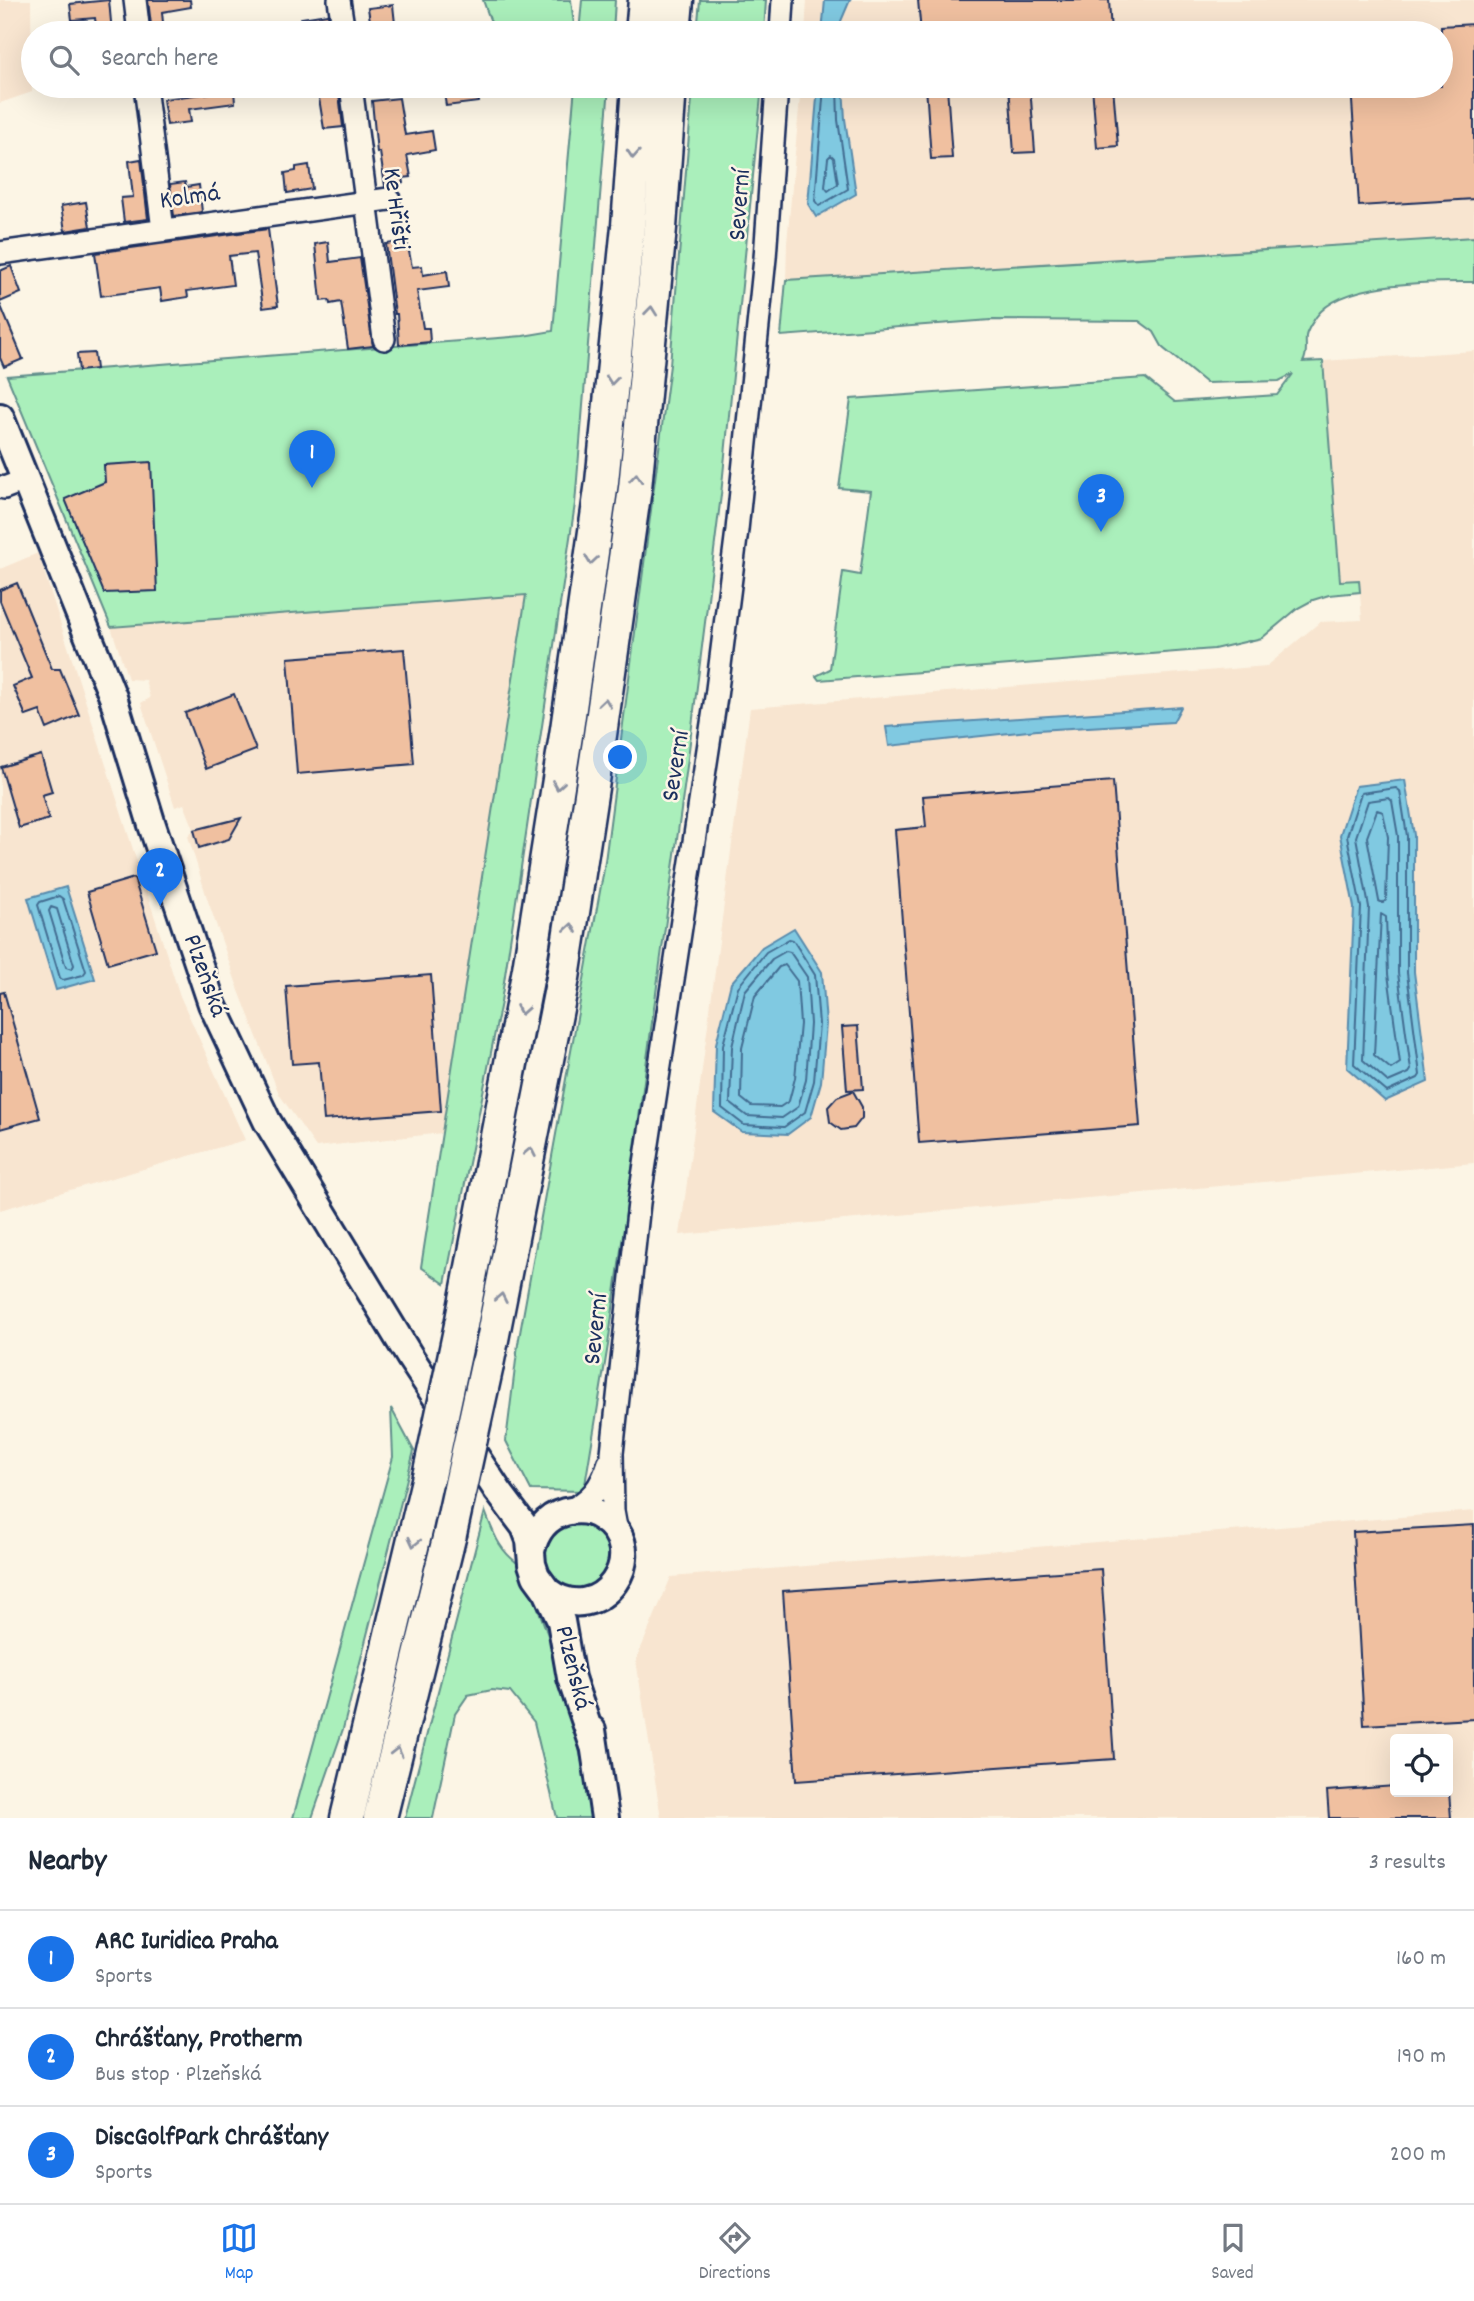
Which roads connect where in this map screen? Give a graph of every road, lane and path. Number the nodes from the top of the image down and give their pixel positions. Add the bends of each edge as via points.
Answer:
1 (135, 0) edge
2 (339, 0) edge
3 (645, 0) edge
4 (677, 0) edge
5 (783, 0) edge
6 (138, 21) edge
7 (342, 21) edge
8 (643, 21) edge
9 (675, 21) edge
10 (782, 21) edge
11 (146, 98) edge
12 (353, 98) edge
13 (637, 98) edge
14 (669, 98) edge
15 (776, 98) edge
16 (388, 199) dead end
17 (366, 202) junction
18 (163, 230) junction
19 (0, 253) edge
20 (384, 339) dead end
21 (0, 417) edge
22 (13, 483) edge
23 (612, 1453) junction
24 (498, 1491) junction
25 (564, 1512) junction
26 (617, 1533) junction
27 (531, 1551) junction
28 (547, 1591) junction
29 (597, 1598) junction
30 (372, 1719) junction
31 (594, 1746) junction
32 (333, 1818) edge
33 (347, 1818) edge
34 (380, 1818) edge
35 (605, 1818) edge

1 - 6 street
2 - 7 street
3 - 8 highway
4 - 9 highway
5 - 10 street
11 - 18 street
12 - 17 street, Ke Hřišti
13 -> 30 highway, bridge via 602,482 529,969 461,1325
34 -> 14 highway, bridge via 488,1365 563,978 635,488
15 - 23 street, Severní via 737,530 639,1203
16 - 17 street, Kolmá
17 - 18 street, Kolmá
17 - 20 street, Ke Hřišti
18 - 19 street, Kolmá
21 - 22 main road, Plzeňská
22 - 24 main road, Plzeňská via 113,698 212,1004 267,1121 410,1357
23 - 25 street, Severní via 596,1492
23 - 26 street, Severní
24 - 25 main road, Plzeňská via 530,1510
24 - 27 main road, Plzeňská via 525,1527
25 - 26 main road, Plzeňská via 597,1514
25 - 27 main road via 541,1528
26 - 29 main road, Plzeňská via 623,1553 620,1573
27 - 28 main road, Plzeňská via 536,1576
28 - 29 main road, Plzeňská via 570,1602
28 - 31 main road, Plzeňská via 561,1621 571,1678
29 - 31 main road, Plzeňská via 587,1611 582,1638
30 - 32 highway
30 - 33 highway
31 - 35 main road, Plzeňská

